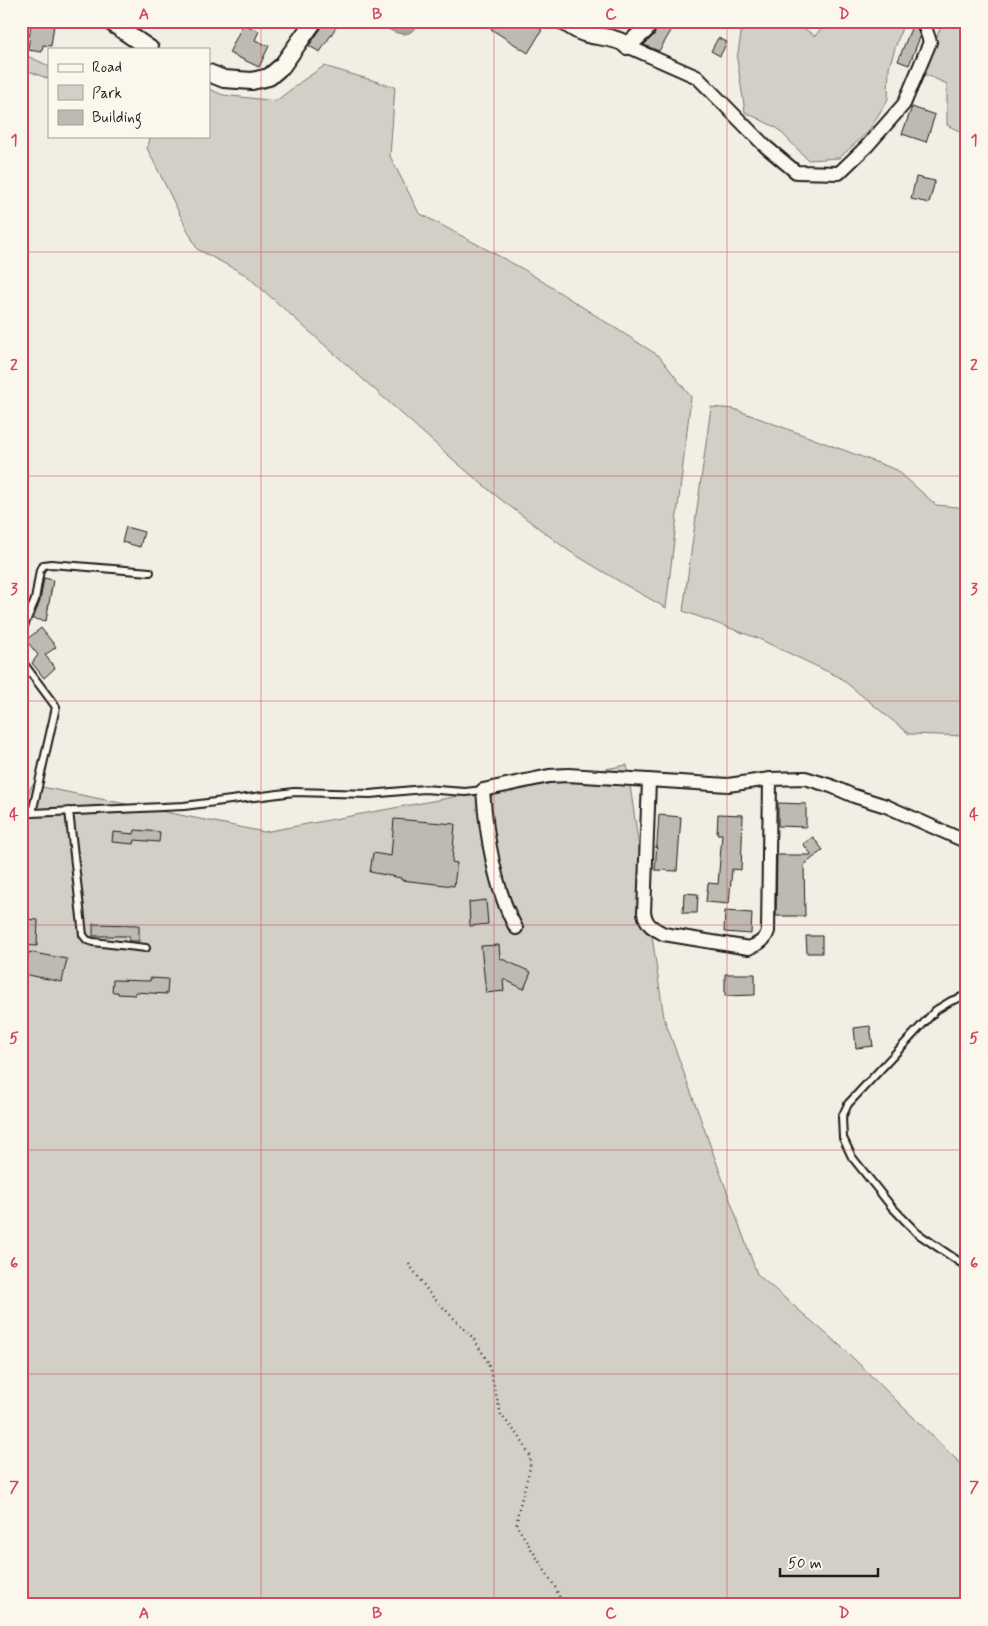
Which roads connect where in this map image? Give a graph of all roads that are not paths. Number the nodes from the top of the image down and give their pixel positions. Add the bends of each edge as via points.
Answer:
1 (108, 21) edge
2 (314, 21) edge
3 (563, 21) edge
4 (650, 21) edge
5 (923, 21) edge
6 (627, 46) junction
7 (148, 48) edge
8 (210, 73) edge
9 (150, 572) dead end
10 (21, 633) edge
11 (21, 660) edge
12 (770, 779) junction
13 (649, 780) junction
14 (483, 790) junction
15 (69, 811) junction
16 (32, 813) junction
17 (21, 816) edge
18 (967, 842) edge
19 (516, 928) dead end
20 (146, 948) dead end
21 (967, 995) edge
22 (967, 1267) edge

1 - 7 street
2 - 8 street via 282,66 269,76 252,82 224,80
3 - 6 street via 583,33 617,40
4 - 6 street
5 - 6 street via 930,42 904,104 839,173 796,172 765,146 697,77
9 - 10 lane via 44,565 38,577 33,609
11 - 16 lane via 56,707
12 - 13 street via 728,785
12 - 13 street via 768,931 760,943 749,948 664,934 646,922
12 - 18 street via 805,778 831,786
13 - 14 street via 549,776
14 - 15 lane via 424,789 370,794 294,792 184,806
14 - 19 street via 488,841 507,912
15 - 16 lane
15 - 20 lane via 83,935 93,942
16 - 17 lane
21 - 22 lane via 936,1010 848,1104 842,1117 843,1138 852,1157 891,1206 917,1233

